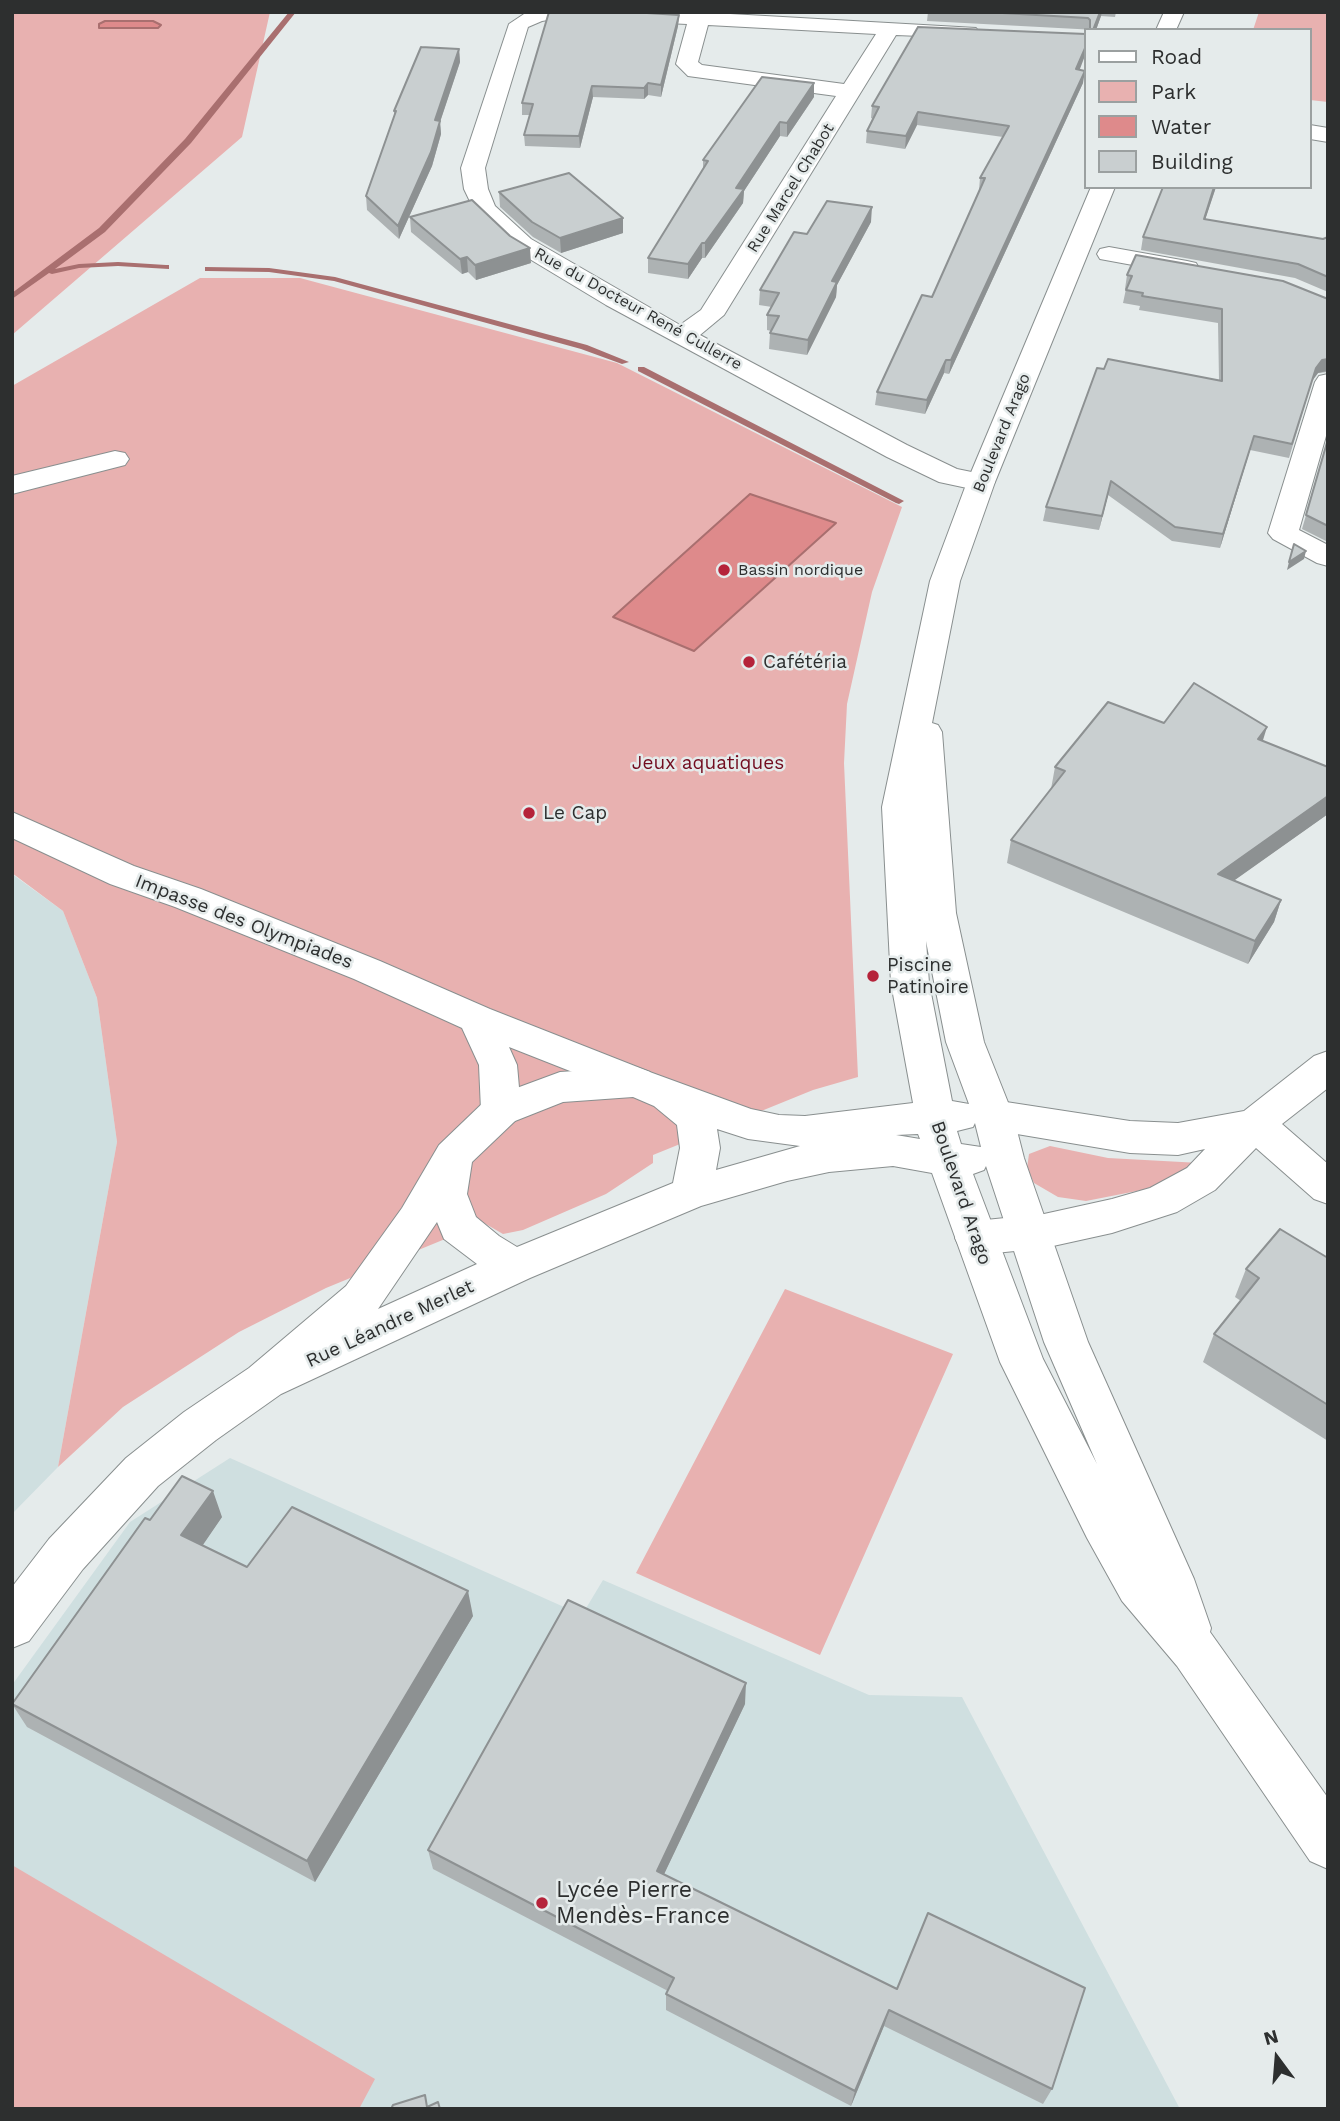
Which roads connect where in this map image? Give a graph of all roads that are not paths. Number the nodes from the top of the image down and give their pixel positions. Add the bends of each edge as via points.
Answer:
1 (565, 12) edge
2 (573, 12) edge
3 (1174, 12) edge
4 (594, 13) edge
5 (699, 19) junction
6 (1167, 28) edge
7 (889, 29) junction
8 (994, 34) edge
9 (852, 92) junction
10 (1102, 189) edge
11 (1109, 254) dead end
12 (1209, 272) edge
13 (681, 336) junction
14 (1328, 382) edge
15 (115, 459) dead end
16 (981, 482) junction
17 (12, 485) edge
18 (1328, 557) edge
19 (923, 685) junction
20 (12, 824) edge
21 (477, 1019) junction
22 (1328, 1066) edge
23 (652, 1089) junction
24 (501, 1110) junction
25 (993, 1115) junction
26 (935, 1117) junction
27 (1255, 1124) junction
28 (453, 1156) junction
29 (1004, 1158) junction
30 (947, 1160) junction
31 (1328, 1188) edge
32 (691, 1193) junction
33 (1030, 1232) junction
34 (976, 1238) junction
35 (515, 1266) junction
36 (265, 1381) junction
37 (12, 1625) edge
38 (1194, 1650) junction
39 (1328, 1843) edge

1 - 13 street, Rue du Docteur René Cullerre via 537,15 519,24 473,168 476,189 484,209 522,244
2 - 4 street
3 - 6 street
4 - 5 street
5 - 7 street
5 - 9 street via 687,64 696,71
7 - 8 street
7 - 9 street, Rue Marcel Chabot
9 - 13 street, Rue Marcel Chabot via 711,315
10 - 16 street, Boulevard Arago
11 - 12 street
13 - 16 street, Rue du Docteur René Cullerre via 897,452 950,476
14 - 18 street via 1283,533
15 - 17 street
16 - 19 street, Boulevard Arago via 945,581
19 - 25 street, Boulevard Arago via 938,913 961,1028
19 - 26 street, Boulevard Arago via 899,807 910,984
20 - 21 street, Impasse des Olympiades via 122,875 367,970
21 - 23 street, Impasse des Olympiades
21 - 24 street via 498,1065
22 - 27 street
23 - 24 street via 560,1087
23 - 26 street, Impasse des Olympiades via 748,1124 779,1130
23 - 32 street via 696,1118 700,1148
24 - 28 street, Rue Léandre Merlet
25 - 26 street, Impasse des Olympiades
25 - 27 street, Impasse des Olympiades via 1129,1137 1178,1139
25 - 29 street, Boulevard Arago
26 - 30 street, Boulevard Arago
27 - 31 street
27 - 33 street via 1201,1180 1163,1200 1112,1216
28 - 35 street via 447,1194 459,1227
28 - 36 street, Rue Léandre Merlet via 417,1220 361,1299
29 - 30 street
29 - 33 street, Boulevard Arago
30 - 32 street via 893,1150 829,1156
30 - 34 street, Boulevard Arago
32 - 35 street, Rue Léandre Merlet
33 - 34 street
33 - 38 street, Boulevard Arago via 1066,1342 1170,1579
34 - 38 street, Boulevard Arago via 1022,1363 1103,1523 1139,1585
35 - 36 street, Rue Léandre Merlet
36 - 37 street, Rue Léandre Merlet via 142,1472 66,1554
38 - 39 street, Boulevard Arago

